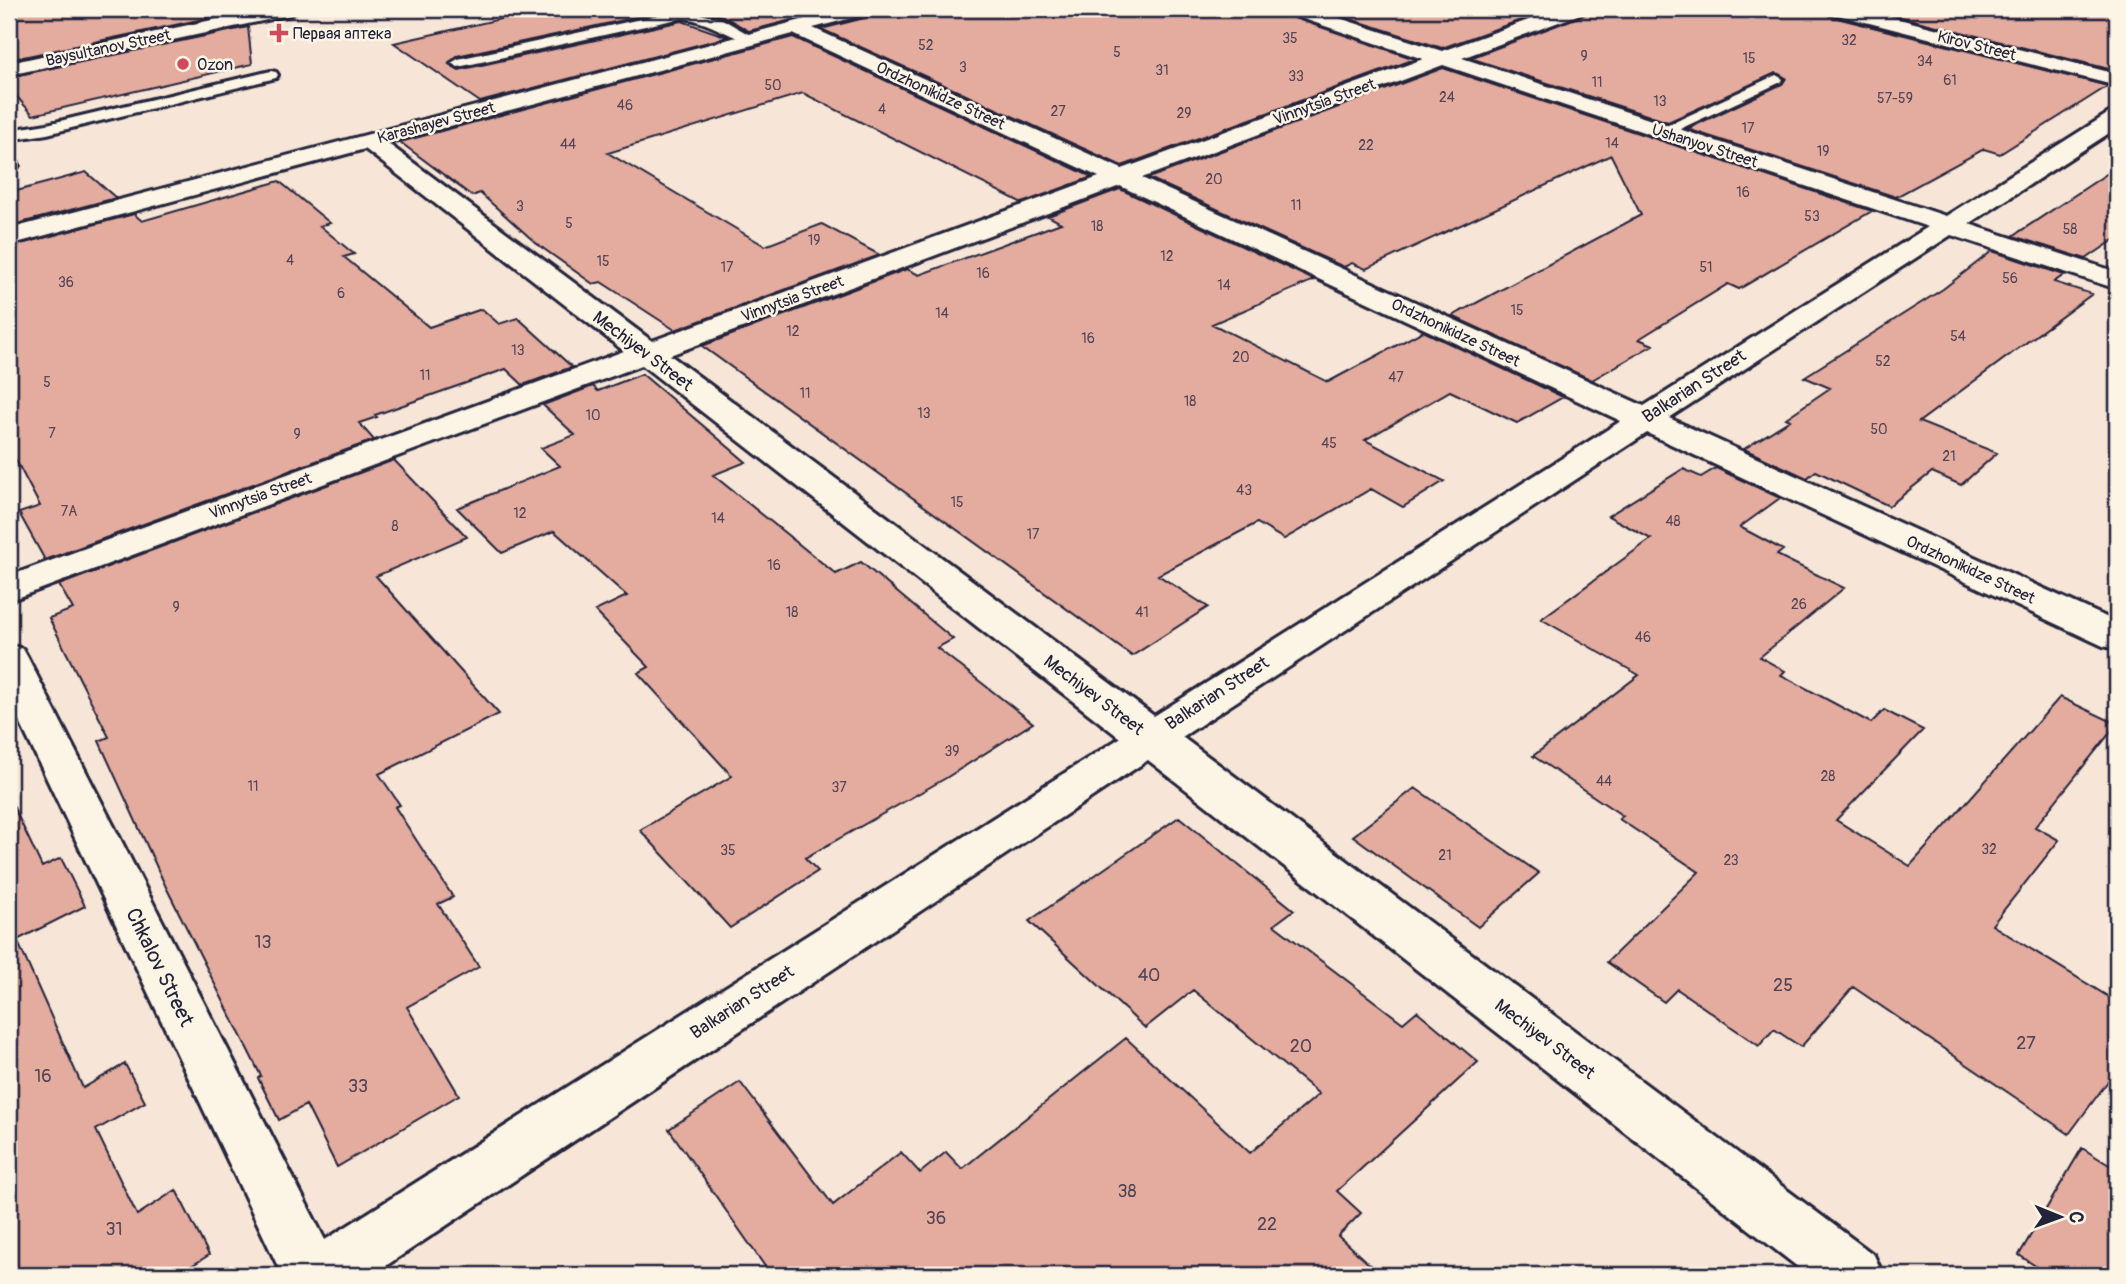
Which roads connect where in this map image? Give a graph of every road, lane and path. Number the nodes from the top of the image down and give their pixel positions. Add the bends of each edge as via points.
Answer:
1 (290, 9) edge
2 (1293, 9) edge
3 (1576, 9) edge
4 (1837, 9) edge
5 (851, 10) edge
6 (794, 27) junction
7 (750, 39) junction
8 (1441, 58) junction
9 (458, 63) dead end
10 (9, 69) edge
11 (271, 75) dead end
12 (1776, 79) dead end
13 (2117, 80) edge
14 (2117, 118) edge
15 (1663, 131) junction
16 (9, 135) edge
17 (368, 140) junction
18 (1119, 177) junction
19 (1948, 225) junction
20 (9, 237) edge
21 (2117, 281) edge
22 (645, 352) junction
23 (1644, 419) junction
24 (9, 589) edge
25 (2117, 637) edge
26 (9, 658) edge
27 (1149, 737) junction
28 (312, 1275) edge
29 (322, 1275) edge
30 (1854, 1275) edge

1 - 10 street, Baysultanov Street
2 - 8 street, Ushanyov Street
3 - 8 street, Vinnytsia Street
4 - 13 street, Kirov Street
5 - 6 street, Karashaуev Street
6 - 7 street, Karashaуev Street
6 - 18 street, Ordzhonikidze Street
7 - 9 lane via 724,24 682,14
7 - 17 street, Karashaуev Street
8 - 15 street, Ushanyov Street
8 - 18 street, Vinnytsia Street
11 - 16 lane
12 - 15 lane
14 - 19 street, Balkarian Street
15 - 19 street, Ushanyov Street
17 - 20 street, Karashaуev Street
17 - 22 street, Mechiyev Street
18 - 22 street, Vinnytsia Street
18 - 23 street, Ordzhonikidze Street
19 - 21 street, Ushanyov Street
19 - 23 street, Balkarian Street
22 - 24 street, Vinnytsia Street
22 - 27 street, Mechiyev Street
23 - 25 street, Ordzhonikidze Street
23 - 27 street, Balkarian Street
26 - 28 street, Chkalov Street
27 - 29 street, Balkarian Street
27 - 30 street, Mechiyev Street

